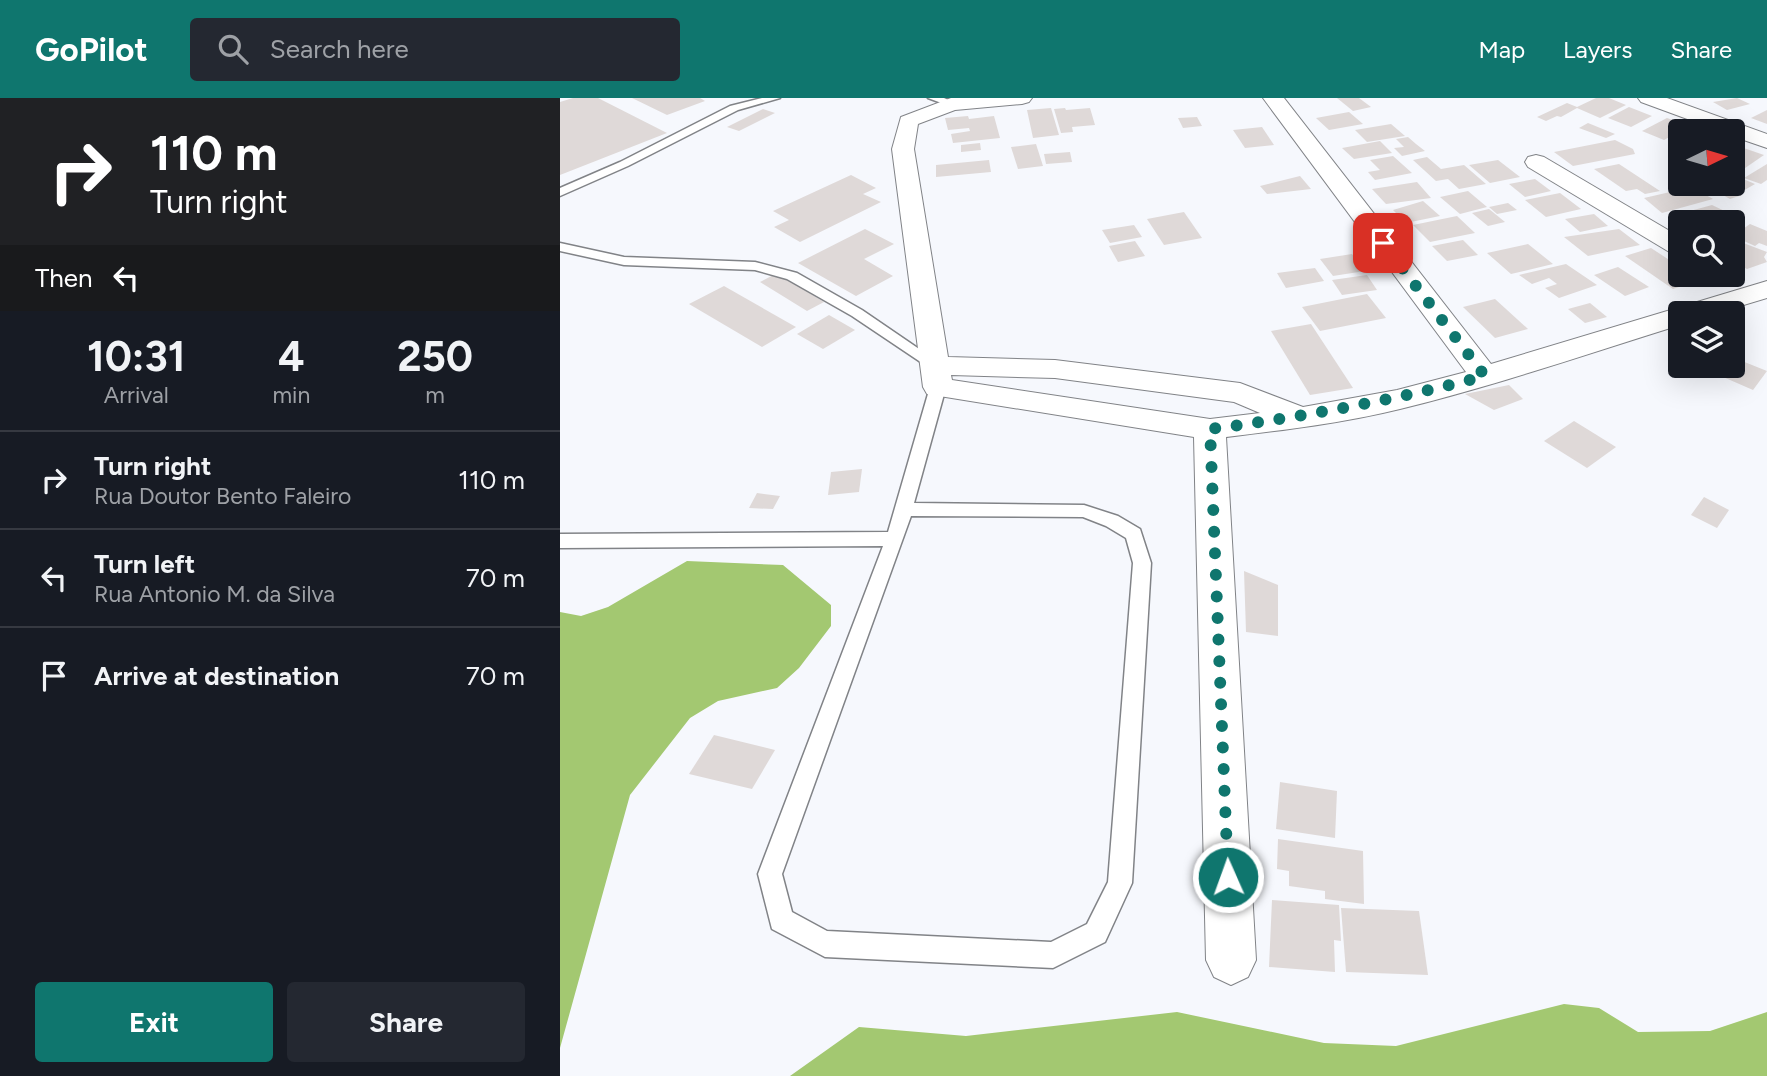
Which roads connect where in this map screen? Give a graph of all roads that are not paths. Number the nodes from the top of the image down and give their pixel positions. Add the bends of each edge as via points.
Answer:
1 (775, 98) edge
2 (1022, 98) edge
3 (1273, 98) edge
4 (1648, 98) edge
5 (942, 101) edge
6 (1767, 141) edge
7 (1536, 162) dead end
8 (560, 192) edge
9 (1668, 241) edge
10 (560, 247) edge
11 (1745, 284) edge
12 (1761, 291) edge
13 (1728, 301) edge
14 (1668, 320) edge
15 (1485, 376) junction
16 (937, 377) junction
17 (1300, 418) junction
18 (1210, 429) junction
19 (903, 509) junction
20 (895, 539) junction
21 (560, 541) edge
22 (1231, 960) dead end

1 - 8 lane via 734,108
2 - 5 street
3 - 15 street
4 - 6 street
5 - 16 street via 908,121 903,149
7 - 9 street
10 - 16 lane via 624,261 755,266 792,276 857,313
11 - 12 street
12 - 13 street
14 - 15 street
15 - 17 street via 1397,400
16 - 17 street via 1055,369 1240,393
16 - 18 street
16 - 19 lane
17 - 18 street
18 - 22 street
19 - 20 lane
19 - 20 lane via 1084,511 1134,534 1142,563 1120,883 1096,933 1053,955 825,944 781,920 770,874
20 - 21 lane

